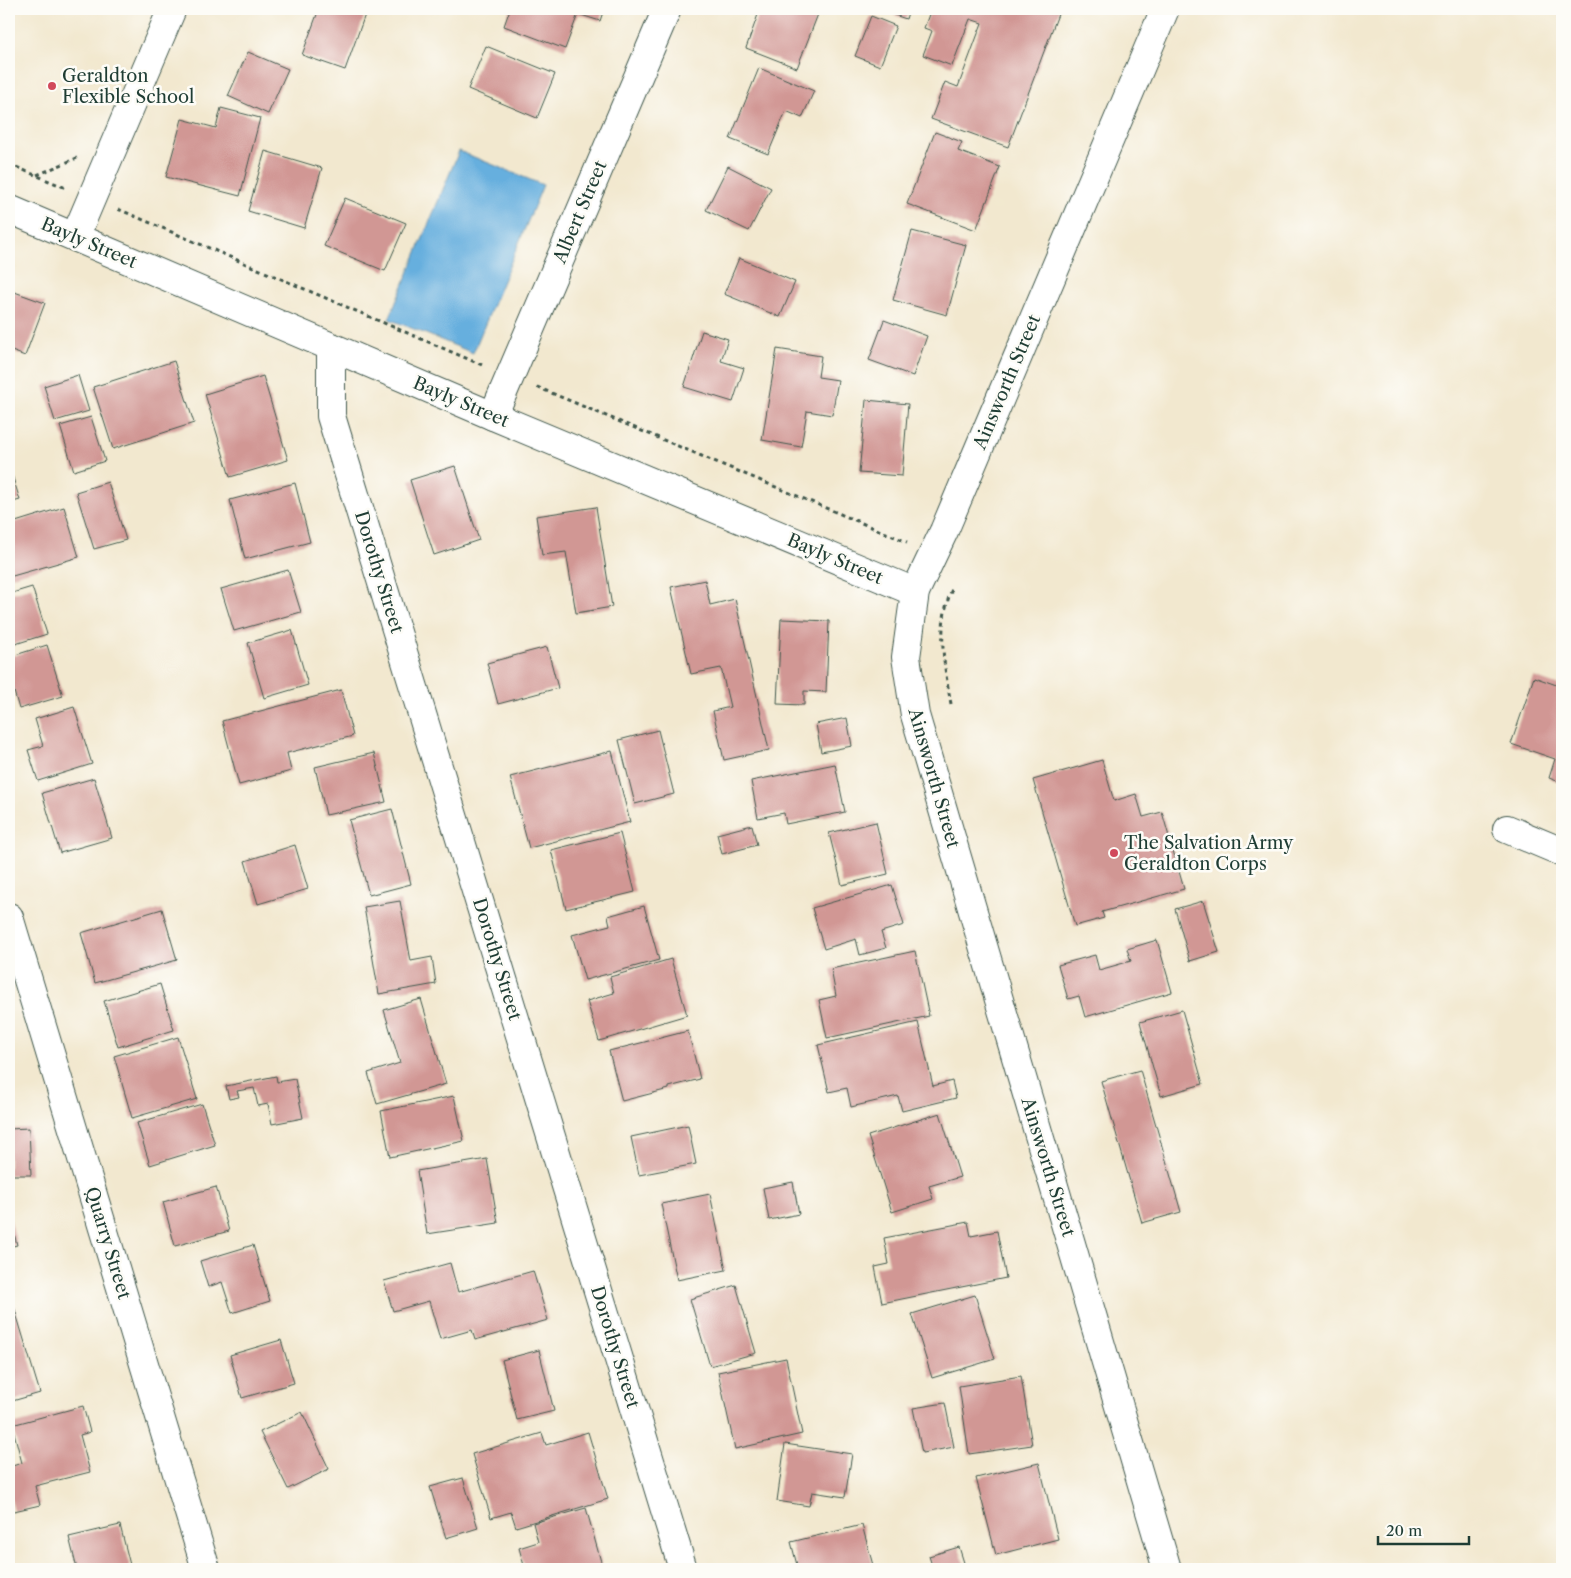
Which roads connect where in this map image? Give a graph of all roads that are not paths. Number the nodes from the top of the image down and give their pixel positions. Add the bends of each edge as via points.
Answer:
1 (172, 9) edge
2 (667, 9) edge
3 (1165, 9) edge
4 (9, 209) edge
5 (75, 237) junction
6 (331, 347) junction
7 (493, 416) junction
8 (915, 592) junction
9 (1508, 829) dead end
10 (1562, 852) edge
11 (9, 917) edge
12 (206, 1569) edge
13 (683, 1569) edge
14 (1167, 1569) edge

1 - 5 street
2 - 7 street, Albert Street
3 - 8 street, Ainsworth Street via 944,531
4 - 5 street, Bayly Street
5 - 6 street, Bayly Street
6 - 7 street, Bayly Street
6 - 13 street, Dorothy Street via 332,416
7 - 8 street, Bayly Street
8 - 14 street, Ainsworth Street via 906,657 915,715
9 - 10 street
11 - 12 street, Quarry Street

